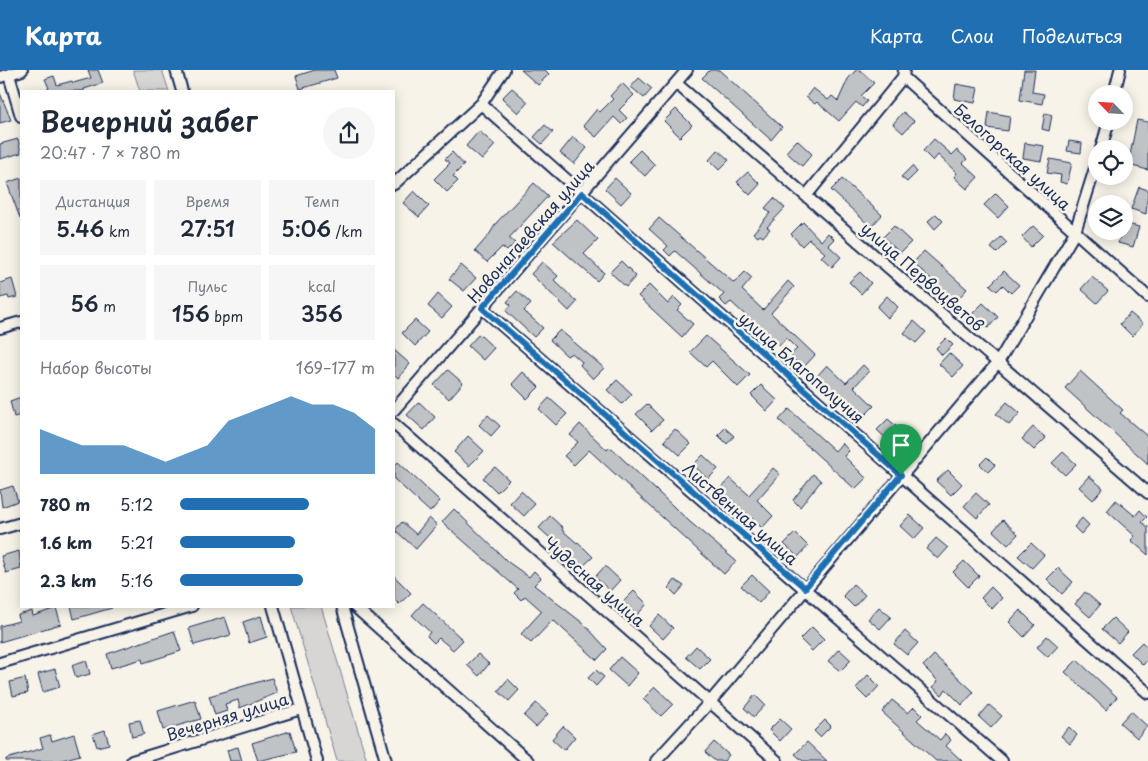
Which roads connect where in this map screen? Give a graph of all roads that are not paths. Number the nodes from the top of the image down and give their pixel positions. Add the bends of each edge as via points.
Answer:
1 (22, 70) edge
2 (176, 70) edge
3 (504, 70) edge
4 (687, 70) edge
5 (1120, 70) edge
6 (904, 74) edge
7 (4, 76) edge
8 (677, 84) junction
9 (1116, 85) edge
10 (182, 90) edge
11 (481, 104) junction
12 (20, 114) edge
13 (395, 183) edge
14 (1090, 185) edge
15 (582, 193) junction
16 (806, 196) junction
17 (1075, 232) junction
18 (1148, 297) edge
19 (482, 308) junction
20 (20, 322) edge
21 (0, 328) edge
22 (999, 362) junction
23 (395, 409) edge
24 (395, 425) edge
25 (901, 475) junction
26 (1148, 493) edge
27 (20, 523) edge
28 (0, 529) edge
29 (805, 588) junction
30 (185, 608) edge
31 (274, 608) edge
32 (343, 608) edge
33 (356, 608) edge
34 (0, 663) edge
35 (1148, 692) edge
36 (710, 702) junction
37 (302, 709) junction
38 (132, 761) edge
39 (317, 761) edge
40 (386, 761) edge
41 (528, 761) edge
42 (656, 761) edge
43 (777, 761) edge
44 (1002, 761) edge

1 - 7 street
2 - 10 street
3 - 11 street
4 - 8 street, Новонагаевская улица
5 - 9 street
6 - 16 street
6 - 17 street, Белогорская улица
7 - 12 street
8 - 15 street, Новонагаевская улица
8 - 16 street, улица Первоцветов
11 - 13 street
11 - 15 street, улица Благополучия
14 - 17 street
15 - 19 street, Новонагаевская улица
15 - 25 street, улица Благополучия
16 - 22 street, улица Первоцветов
17 - 18 street, Белогорская улица
17 - 22 street
19 - 23 street, Новонагаевская улица
19 - 29 street, Лиственная улица
20 - 21 street
22 - 25 street
22 - 26 street, улица Первоцветов
24 - 36 street, Чудесная улица
25 - 29 street
25 - 35 street, улица Благополучия
27 - 28 street
29 - 36 street
29 - 44 street, Лиственная улица
30 - 34 street
31 - 37 street
32 - 40 street
33 - 41 street
36 - 42 street
36 - 43 street, Чудесная улица
37 - 38 street, Вечерняя улица
37 - 39 street

